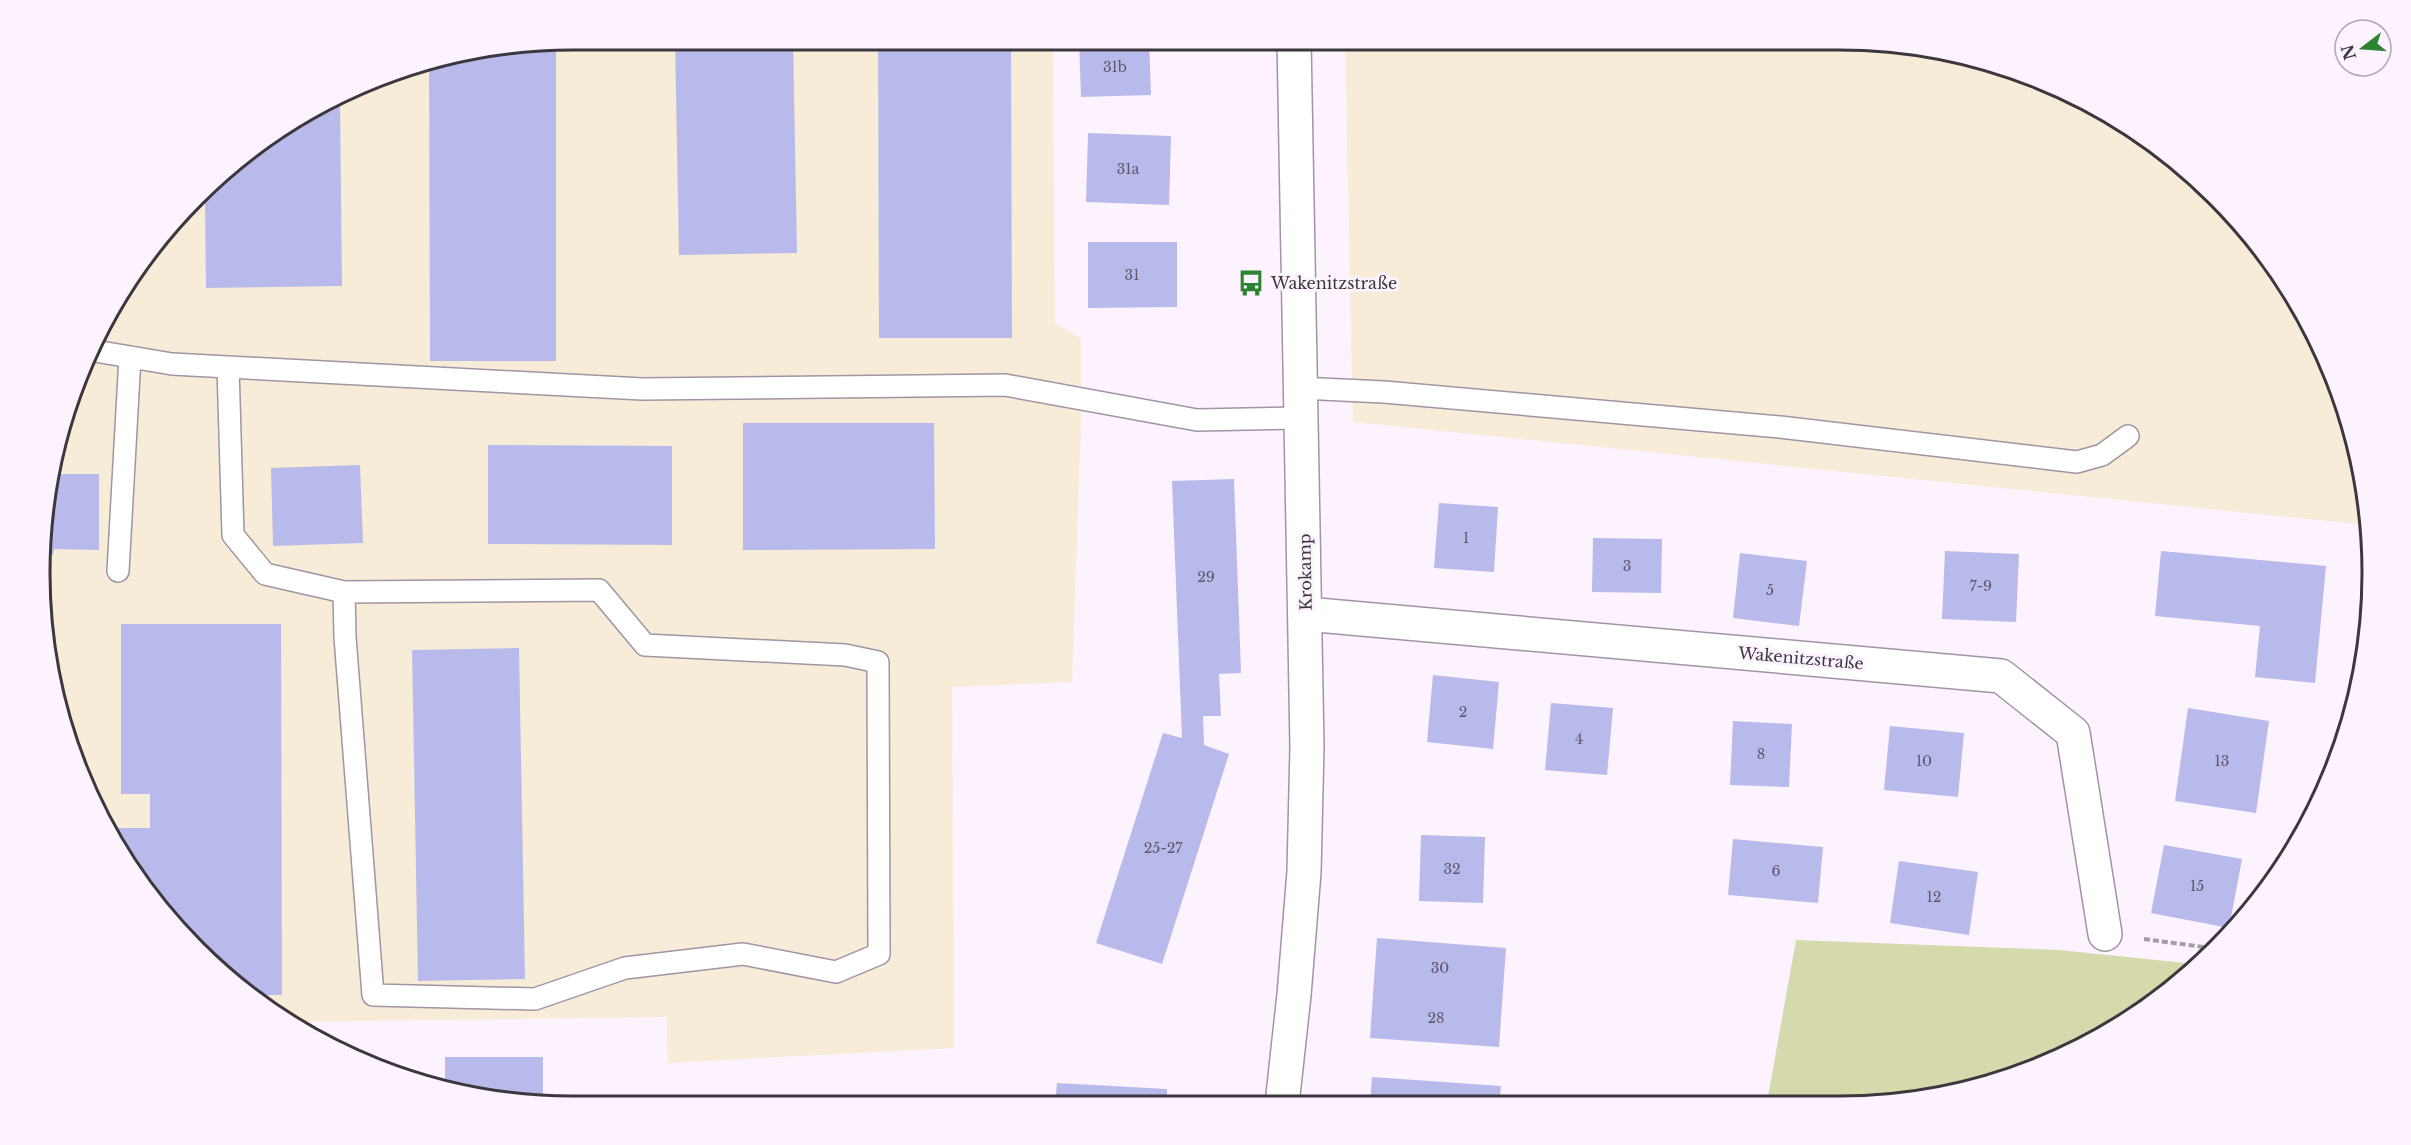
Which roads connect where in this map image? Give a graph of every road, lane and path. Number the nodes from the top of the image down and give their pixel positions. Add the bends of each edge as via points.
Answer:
1 (1294, 49) edge
2 (98, 352) edge
3 (130, 357) junction
4 (228, 367) junction
5 (1301, 403) junction
6 (2128, 436) dead end
7 (118, 571) dead end
8 (344, 592) junction
9 (1306, 614) junction
10 (2105, 934) joint
11 (2203, 947) edge
12 (1283, 1096) edge

1 - 5 street, Krokamp
2 - 3 lane
3 - 4 lane
3 - 7 lane
4 - 5 lane via 642,389 1005,385 1197,420
4 - 8 lane via 233,535 265,574
5 - 6 lane via 1375,391 1780,427 2077,462 2102,455
5 - 9 street, Krokamp
8 - 8 lane via 373,995 535,999 625,968 743,954 836,972 879,954 879,662 845,655 645,645 599,590
9 - 10 street, Wakenitzstraße via 2001,676 2073,733
9 - 12 street, Krokamp via 1304,872
10 - 11 path

